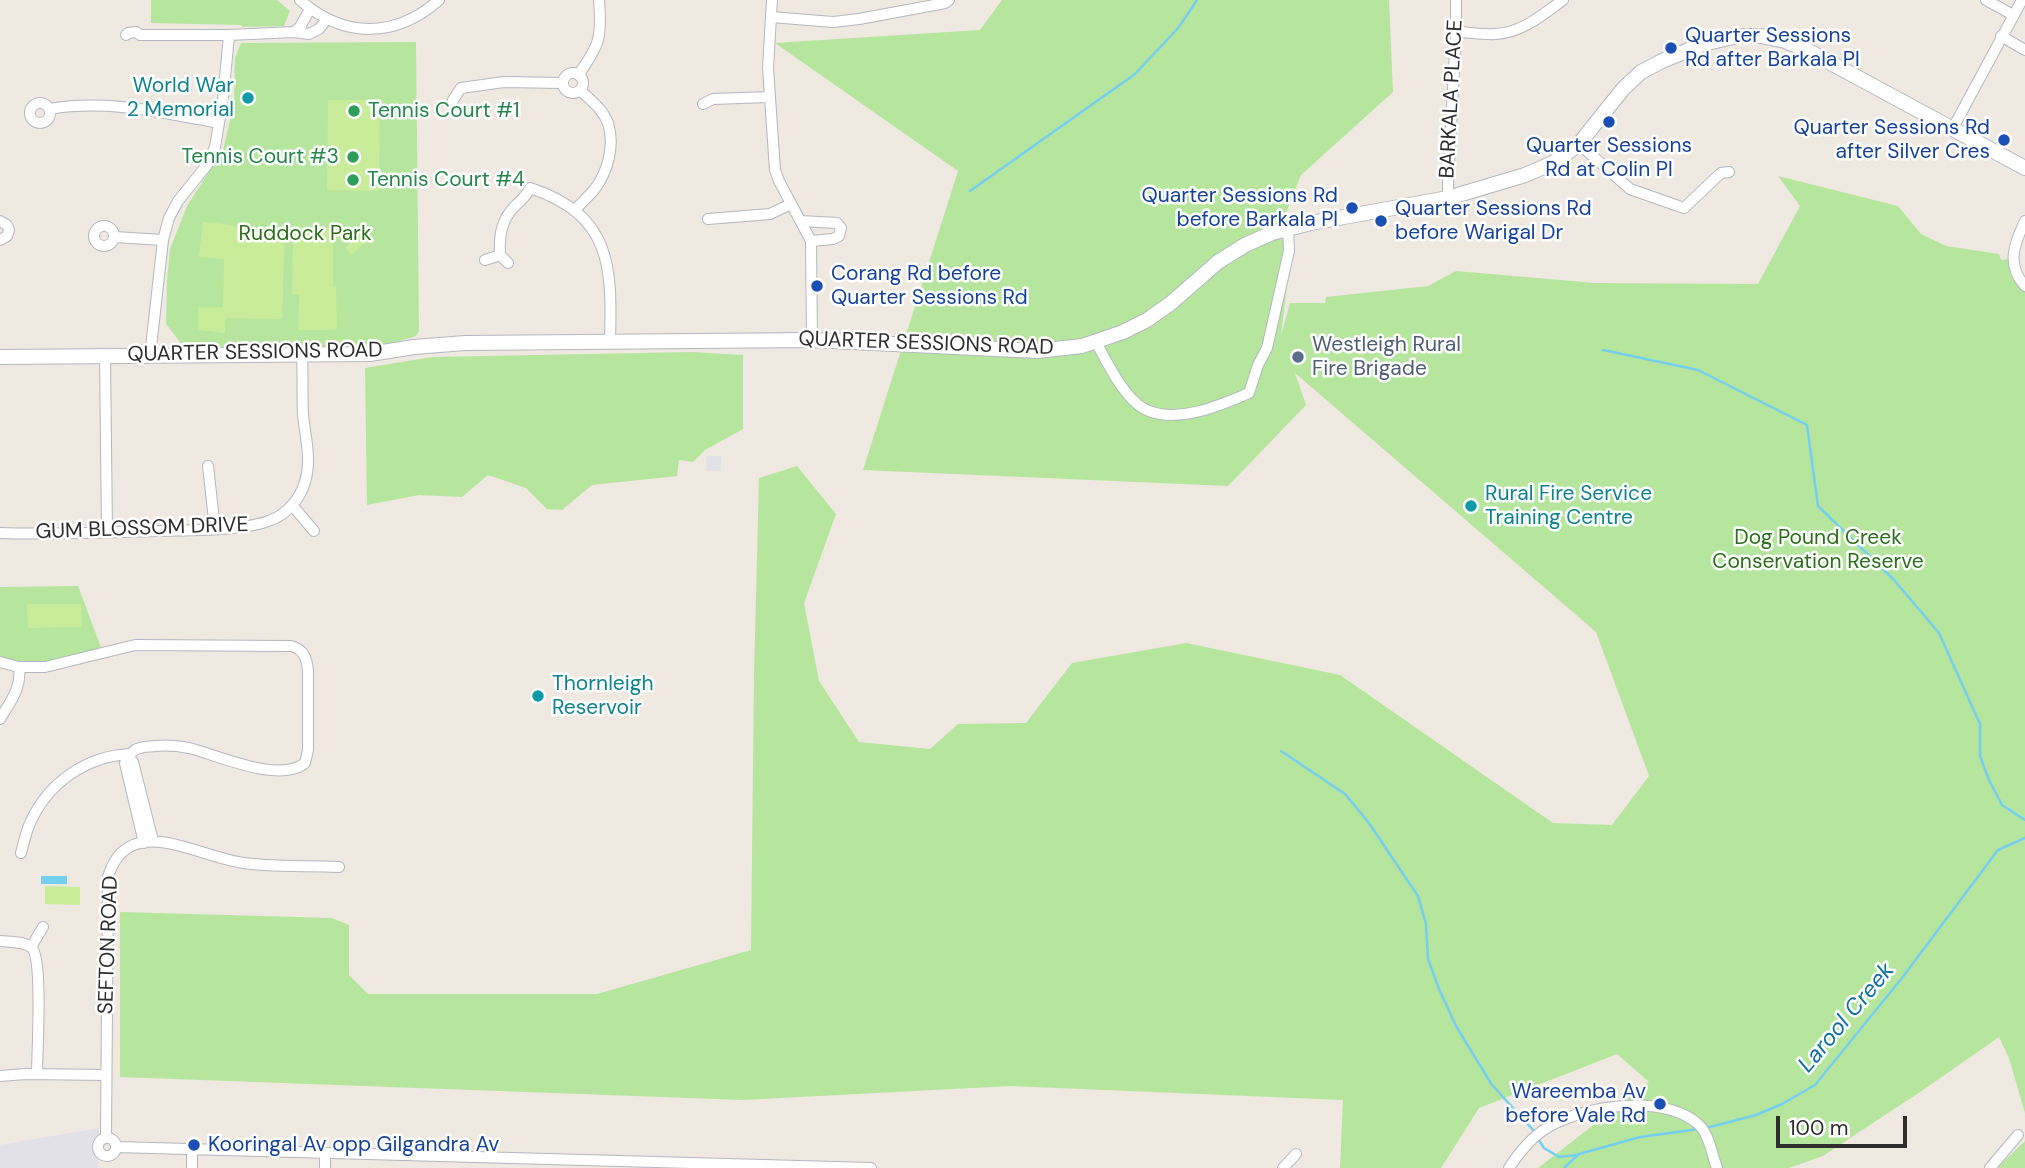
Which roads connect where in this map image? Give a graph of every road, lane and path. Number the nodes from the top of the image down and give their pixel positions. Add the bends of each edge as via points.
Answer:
1 (300, 0) edge
2 (439, 0) edge
3 (600, 0) edge
4 (772, 0) edge
5 (949, 0) edge
6 (1456, 0) edge
7 (1563, 0) edge
8 (1986, 0) edge
9 (2022, 0) edge
10 (310, 9) junction
11 (2013, 15) junction
12 (771, 17) junction
13 (327, 19) junction
14 (294, 32) junction
15 (1457, 32) junction
16 (140, 35) dead end
17 (229, 35) junction
18 (2001, 36) junction
19 (2025, 50) edge
20 (578, 75) junction
21 (563, 83) junction
22 (580, 90) junction
23 (769, 97) junction
24 (453, 100) dead end
25 (704, 104) dead end
26 (50, 109) dead end
27 (219, 123) junction
28 (1953, 128) junction
29 (1579, 144) junction
30 (2025, 168) edge
31 (1729, 172) dead end
32 (1448, 198) junction
33 (791, 204) junction
34 (575, 210) junction
35 (708, 219) dead end
36 (801, 220) junction
37 (0, 221) edge
38 (2025, 221) edge
39 (1288, 228) junction
40 (115, 237) dead end
41 (0, 240) edge
42 (163, 240) junction
43 (811, 241) junction
44 (485, 260) dead end
45 (2025, 286) edge
46 (812, 340) junction
47 (610, 341) junction
48 (1096, 342) junction
49 (302, 355) junction
50 (105, 356) junction
51 (150, 356) junction
52 (0, 357) edge
53 (208, 466) dead end
54 (292, 505) junction
55 (215, 529) junction
56 (314, 531) dead end
57 (107, 532) junction
58 (0, 533) edge
59 (0, 662) edge
60 (19, 667) junction
61 (0, 719) edge
62 (129, 756) junction
63 (149, 842) junction
64 (21, 853) dead end
65 (339, 867) dead end
66 (43, 927) dead end
67 (0, 941) edge
68 (31, 947) junction
69 (37, 1074) junction
70 (106, 1075) junction
71 (0, 1076) edge
72 (2018, 1135) dead end
73 (106, 1138) junction
74 (116, 1147) junction
75 (192, 1150) junction
76 (325, 1153) junction
77 (1296, 1154) dead end
78 (105, 1156) junction
79 (452, 1162) edge
80 (103, 1168) edge
81 (192, 1168) edge
82 (325, 1168) edge
83 (801, 1168) edge
84 (871, 1168) edge
85 (1283, 1168) edge
86 (1509, 1168) edge
87 (1717, 1168) edge
88 (1990, 1168) edge

1 - 10 street
2 - 13 street via 415,19 382,29 350,28
3 - 20 street via 599,40
4 - 12 street
5 - 12 street via 833,22
6 - 15 street, BARKALA PLACE
7 - 15 street via 1513,31
8 - 11 street
9 - 11 street
10 - 13 street
10 - 14 street
11 - 18 street
12 - 23 street
13 - 14 street via 315,32
14 - 17 street
15 - 32 street, BARKALA PLACE
16 - 17 street
17 - 27 street
18 - 19 street
18 - 28 street
20 - 21 street via 568,75
20 - 22 street via 583,84
21 - 22 street via 569,92
21 - 24 street via 458,83
22 - 34 street via 608,122 611,138 605,171
23 - 25 street via 713,99
23 - 33 street via 775,170
26 - 27 street via 113,105
27 - 42 street via 207,164 178,201
28 - 29 main road, QUARTER SESSIONS ROAD via 1805,49 1761,36 1738,36 1703,44 1642,72
28 - 30 main road, QUARTER SESSIONS ROAD
29 - 31 street via 1630,189 1684,208 1721,173
29 - 32 main road, QUARTER SESSIONS ROAD via 1542,168
32 - 39 main road, QUARTER SESSIONS ROAD
33 - 35 street via 770,214
33 - 36 street
34 - 44 street via 530,188 503,222 504,259
34 - 47 street via 601,244 608,266
36 - 43 street
36 - 43 street via 837,223 841,228 839,236
37 - 41 street via 9,230
38 - 45 street via 2012,252
39 - 48 main road, QUARTER SESSIONS ROAD via 1245,245 1147,320
39 - 48 street via 1289,251 1267,348 1256,356 1249,393 1206,409 1169,415 1147,411 1113,373
40 - 42 street
42 - 51 street
43 - 46 street
46 - 47 main road, QUARTER SESSIONS ROAD
46 - 48 main road, QUARTER SESSIONS ROAD via 1037,351
47 - 49 main road, QUARTER SESSIONS ROAD via 465,343 370,354
49 - 51 main road, QUARTER SESSIONS ROAD
49 - 54 street via 307,472
50 - 51 main road, QUARTER SESSIONS ROAD
50 - 52 main road, QUARTER SESSIONS ROAD
50 - 57 street
53 - 55 street
54 - 55 street, GUM BLOSSOM DRIVE via 260,524
54 - 56 street
55 - 57 street, GUM BLOSSOM DRIVE
57 - 58 street, GUM BLOSSOM DRIVE
59 - 60 street
60 - 61 street via 16,692
60 - 62 street via 45,667 135,645 291,646 305,655 308,750 301,766 290,770 248,767 174,747 144,747
62 - 63 street
62 - 64 street via 94,761 59,784 30,822
63 - 65 street via 181,845 237,862
63 - 70 street, SEFTON ROAD via 121,854 108,877
66 - 68 street
67 - 68 street
68 - 69 street via 38,984
69 - 70 street
69 - 71 street
70 - 73 street, SEFTON ROAD
72 - 88 street
73 - 74 street
73 - 78 street via 98,1149
74 - 75 street
74 - 78 street via 113,1154
75 - 76 street
75 - 81 street
76 - 79 street
76 - 82 street
77 - 85 street
78 - 80 street
79 - 83 street
83 - 84 street
86 - 87 street via 1533,1138 1550,1126 1619,1106 1660,1106 1697,1123 1705,1132

